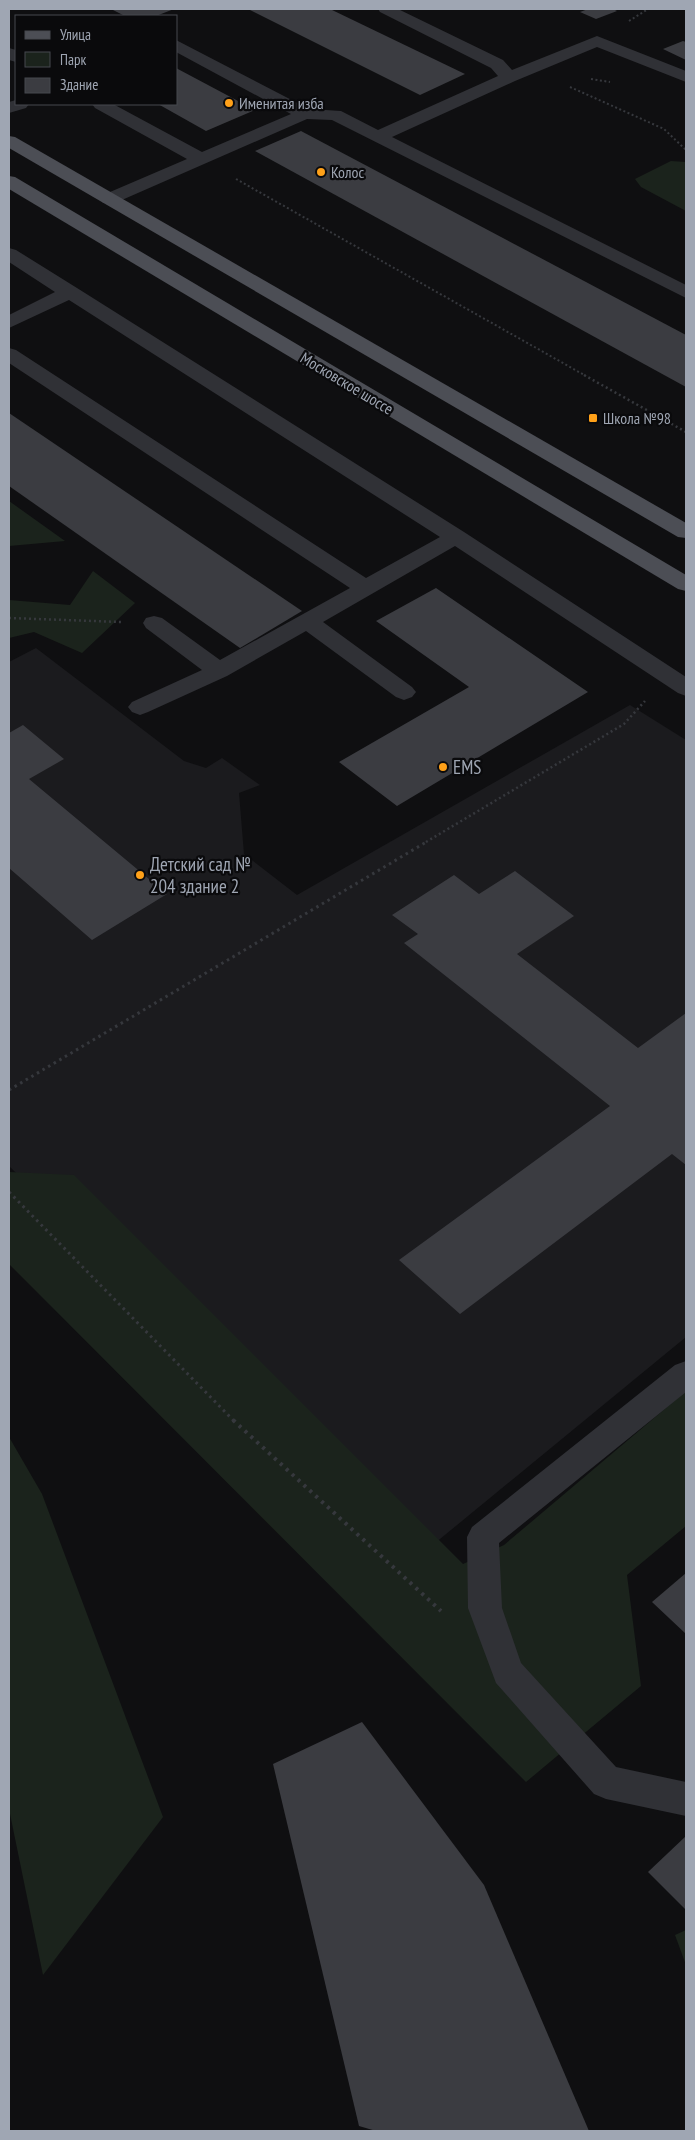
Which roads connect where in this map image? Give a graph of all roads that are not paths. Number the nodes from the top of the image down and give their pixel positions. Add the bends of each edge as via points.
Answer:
1 (386, 9) edge
2 (178, 46) edge
3 (509, 77) junction
4 (686, 77) edge
5 (103, 105) edge
6 (305, 114) junction
7 (379, 136) junction
8 (9, 141) edge
9 (201, 160) junction
10 (9, 181) edge
11 (109, 199) junction
12 (9, 254) edge
13 (70, 292) junction
14 (686, 292) edge
15 (9, 322) edge
16 (9, 354) edge
17 (686, 532) edge
18 (456, 537) junction
19 (686, 584) edge
20 (366, 588) junction
21 (307, 621) junction
22 (154, 623) road end
23 (219, 671) junction
24 (678, 682) edge
25 (404, 692) dead end
26 (140, 707) dead end
27 (686, 1374) edge
28 (686, 1799) edge

1 - 3 lane via 498,64
2 - 6 lane
3 - 4 lane via 597,41
3 - 7 lane
5 - 9 lane
6 - 7 lane via 336,114
6 - 9 lane
7 - 14 lane
8 - 11 main road
9 - 11 lane
10 - 19 main road, Московское шоссе
11 - 17 main road
12 - 13 lane
13 - 15 lane
13 - 18 lane
16 - 20 lane
18 - 20 lane
18 - 24 lane
20 - 21 lane
21 - 23 lane
21 - 25 lane
22 - 23 lane
23 - 26 lane
27 - 28 lane via 484,1537 485,1608 508,1672 606,1782

